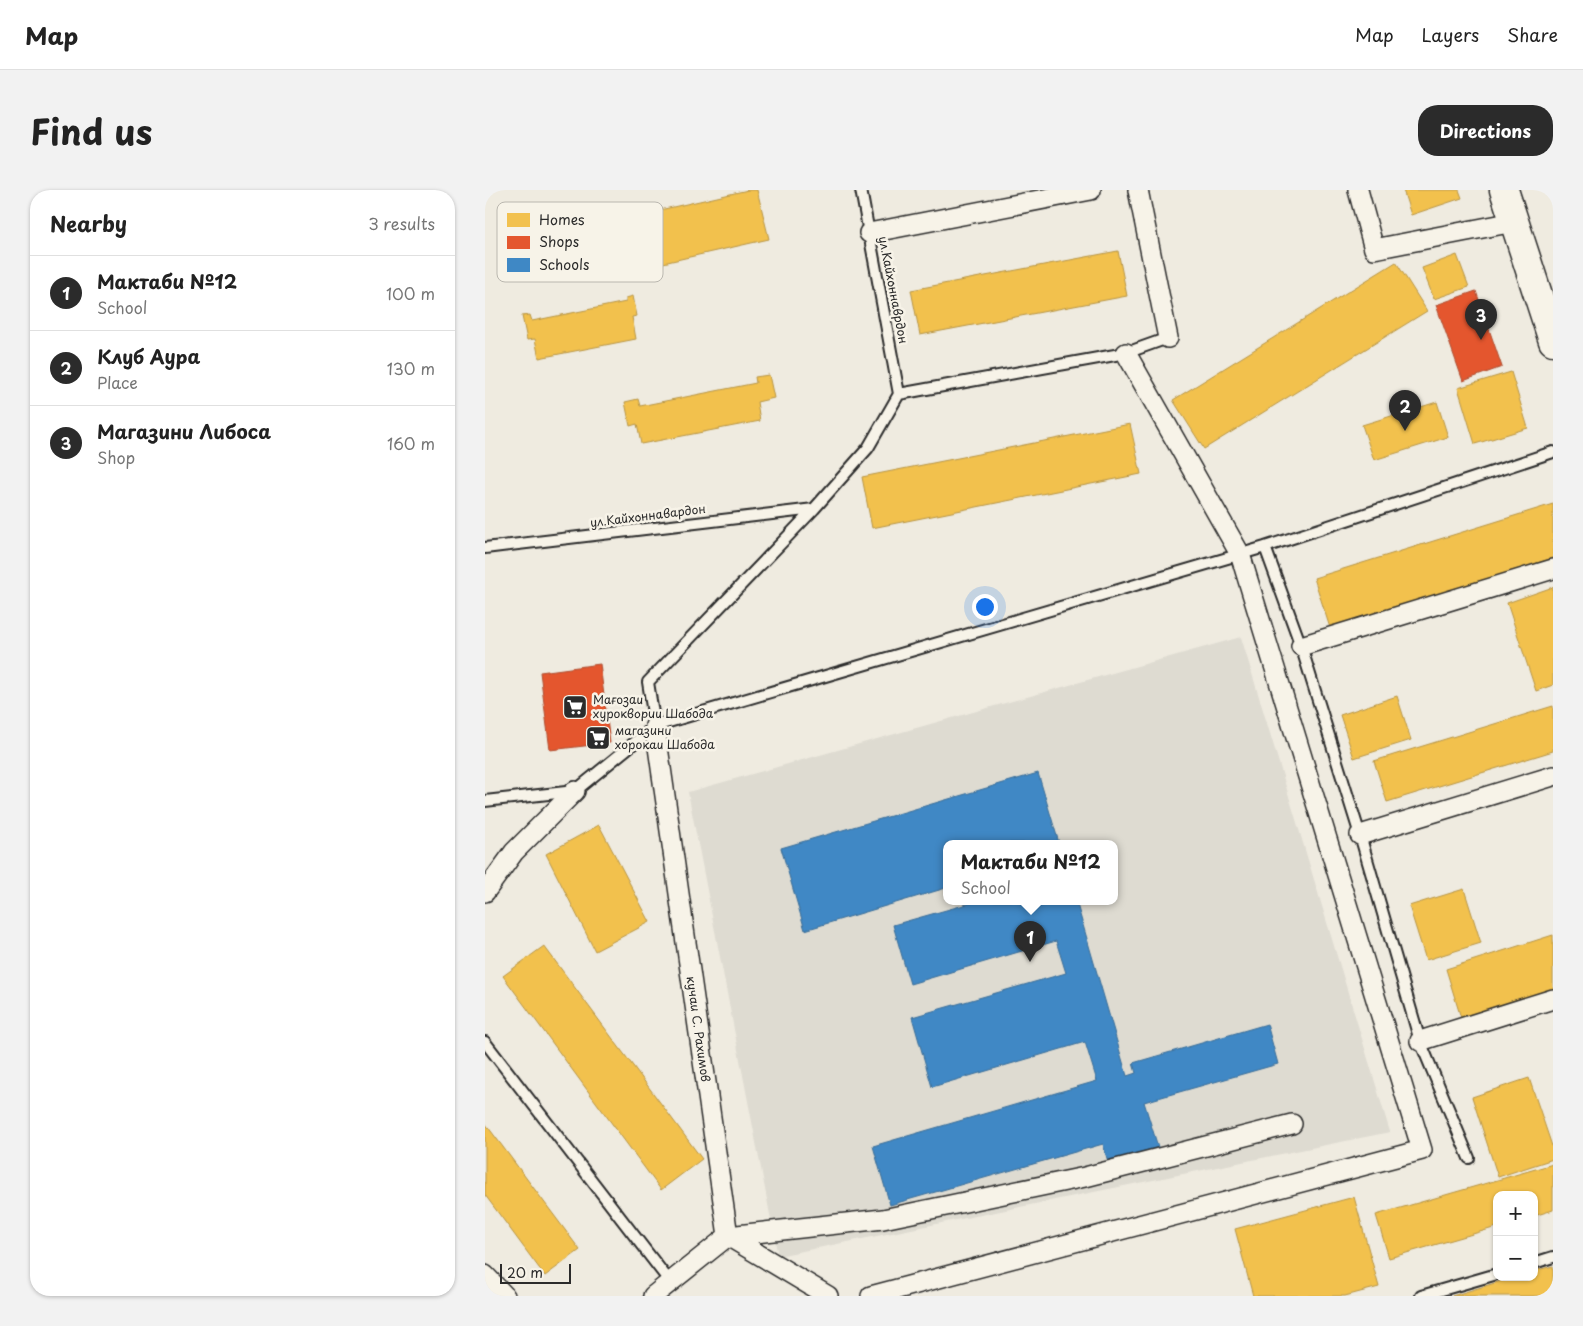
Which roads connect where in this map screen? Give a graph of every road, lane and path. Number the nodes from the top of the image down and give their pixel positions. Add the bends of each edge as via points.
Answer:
1 (861, 190) edge
2 (1091, 190) edge
3 (1138, 190) edge
4 (1358, 190) edge
5 (1504, 190) edge
6 (1515, 222) junction
7 (869, 233) junction
8 (1168, 338) joint
9 (1553, 341) edge
10 (1126, 353) junction
11 (899, 394) junction
12 (1553, 452) edge
13 (814, 509) junction
14 (1265, 547) junction
15 (485, 548) edge
16 (1239, 554) junction
17 (1553, 569) edge
18 (1301, 646) junction
19 (655, 726) junction
20 (1553, 776) edge
21 (575, 791) junction
22 (485, 801) edge
23 (1361, 835) junction
24 (485, 892) edge
25 (1553, 999) edge
26 (1420, 1041) junction
27 (485, 1042) edge
28 (1292, 1124) dead end
29 (1469, 1158) dead end
30 (728, 1236) junction
31 (1553, 1257) edge
32 (1538, 1262) edge
33 (1493, 1275) edge
34 (486, 1277) edge
35 (670, 1282) junction
36 (505, 1296) edge
37 (653, 1296) edge
38 (828, 1296) edge
39 (871, 1296) edge
40 (1421, 1296) edge

1 - 7 lane, ул.Кайхоннаврдон
2 - 7 street
3 - 8 street
4 - 6 street via 1374,249
5 - 6 street
6 - 9 street
7 - 11 lane, ул.Кайхоннаврдон
8 - 10 lane
10 - 11 lane
10 - 16 street
11 - 13 lane via 868,448
12 - 14 lane
13 - 15 lane, ул.Кайхоннавардон
13 - 19 lane via 647,682
14 - 16 lane
14 - 18 lane
16 - 19 lane
16 - 39 street via 1422,1150
17 - 18 street
18 - 23 lane
19 - 21 lane
19 - 30 street, кучаи С. Рахимов
20 - 23 street
21 - 22 lane
21 - 24 street via 514,852
23 - 26 lane
25 - 26 street
26 - 29 lane
27 - 35 lane
28 - 30 street via 1085,1177 883,1219
30 - 35 street
30 - 38 street
31 - 32 lane
33 - 40 lane
34 - 36 street
35 - 37 street

